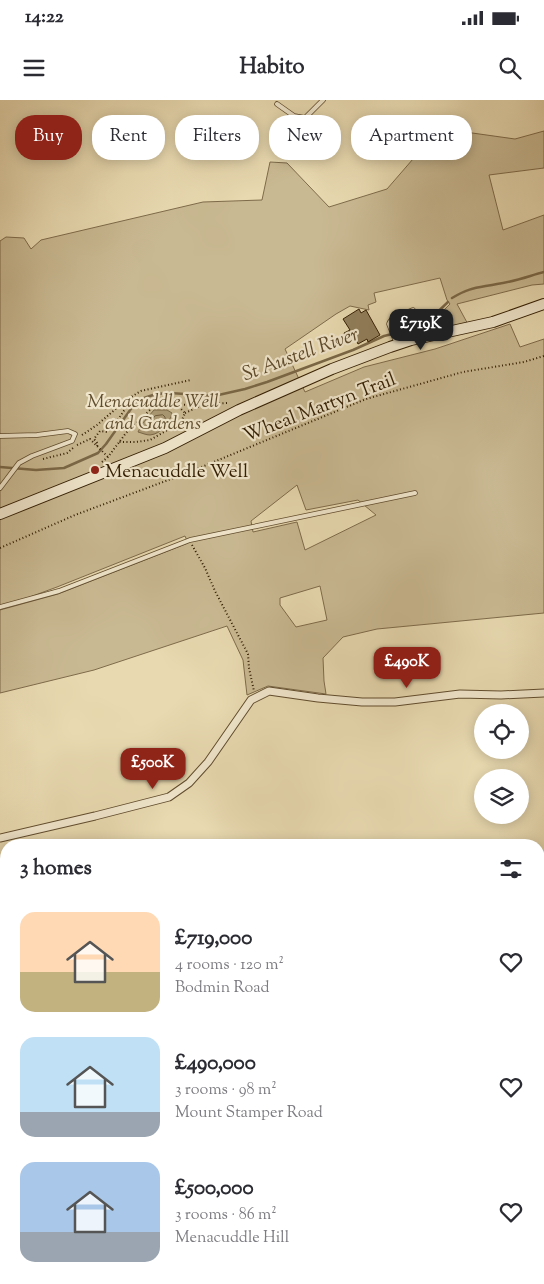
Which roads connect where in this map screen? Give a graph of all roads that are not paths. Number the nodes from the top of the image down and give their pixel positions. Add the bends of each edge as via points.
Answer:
1 (323, 100) edge
2 (277, 104) dead end
3 (544, 304) edge
4 (413, 310) dead end
5 (396, 342) junction
6 (0, 436) edge
7 (0, 488) edge
8 (415, 492) dead end
9 (0, 514) edge
10 (0, 608) edge
11 (544, 693) edge
12 (0, 838) edge

1 - 2 lane via 305,118 294,116
3 - 5 main road via 494,322
4 - 5 lane via 390,321
5 - 9 main road via 239,410 165,448
6 - 7 lane via 68,431 75,434 72,441 19,463
8 - 10 lane via 190,540 60,591
11 - 12 street via 460,694 395,702 362,702 269,691 251,700 208,762 189,783 169,797

